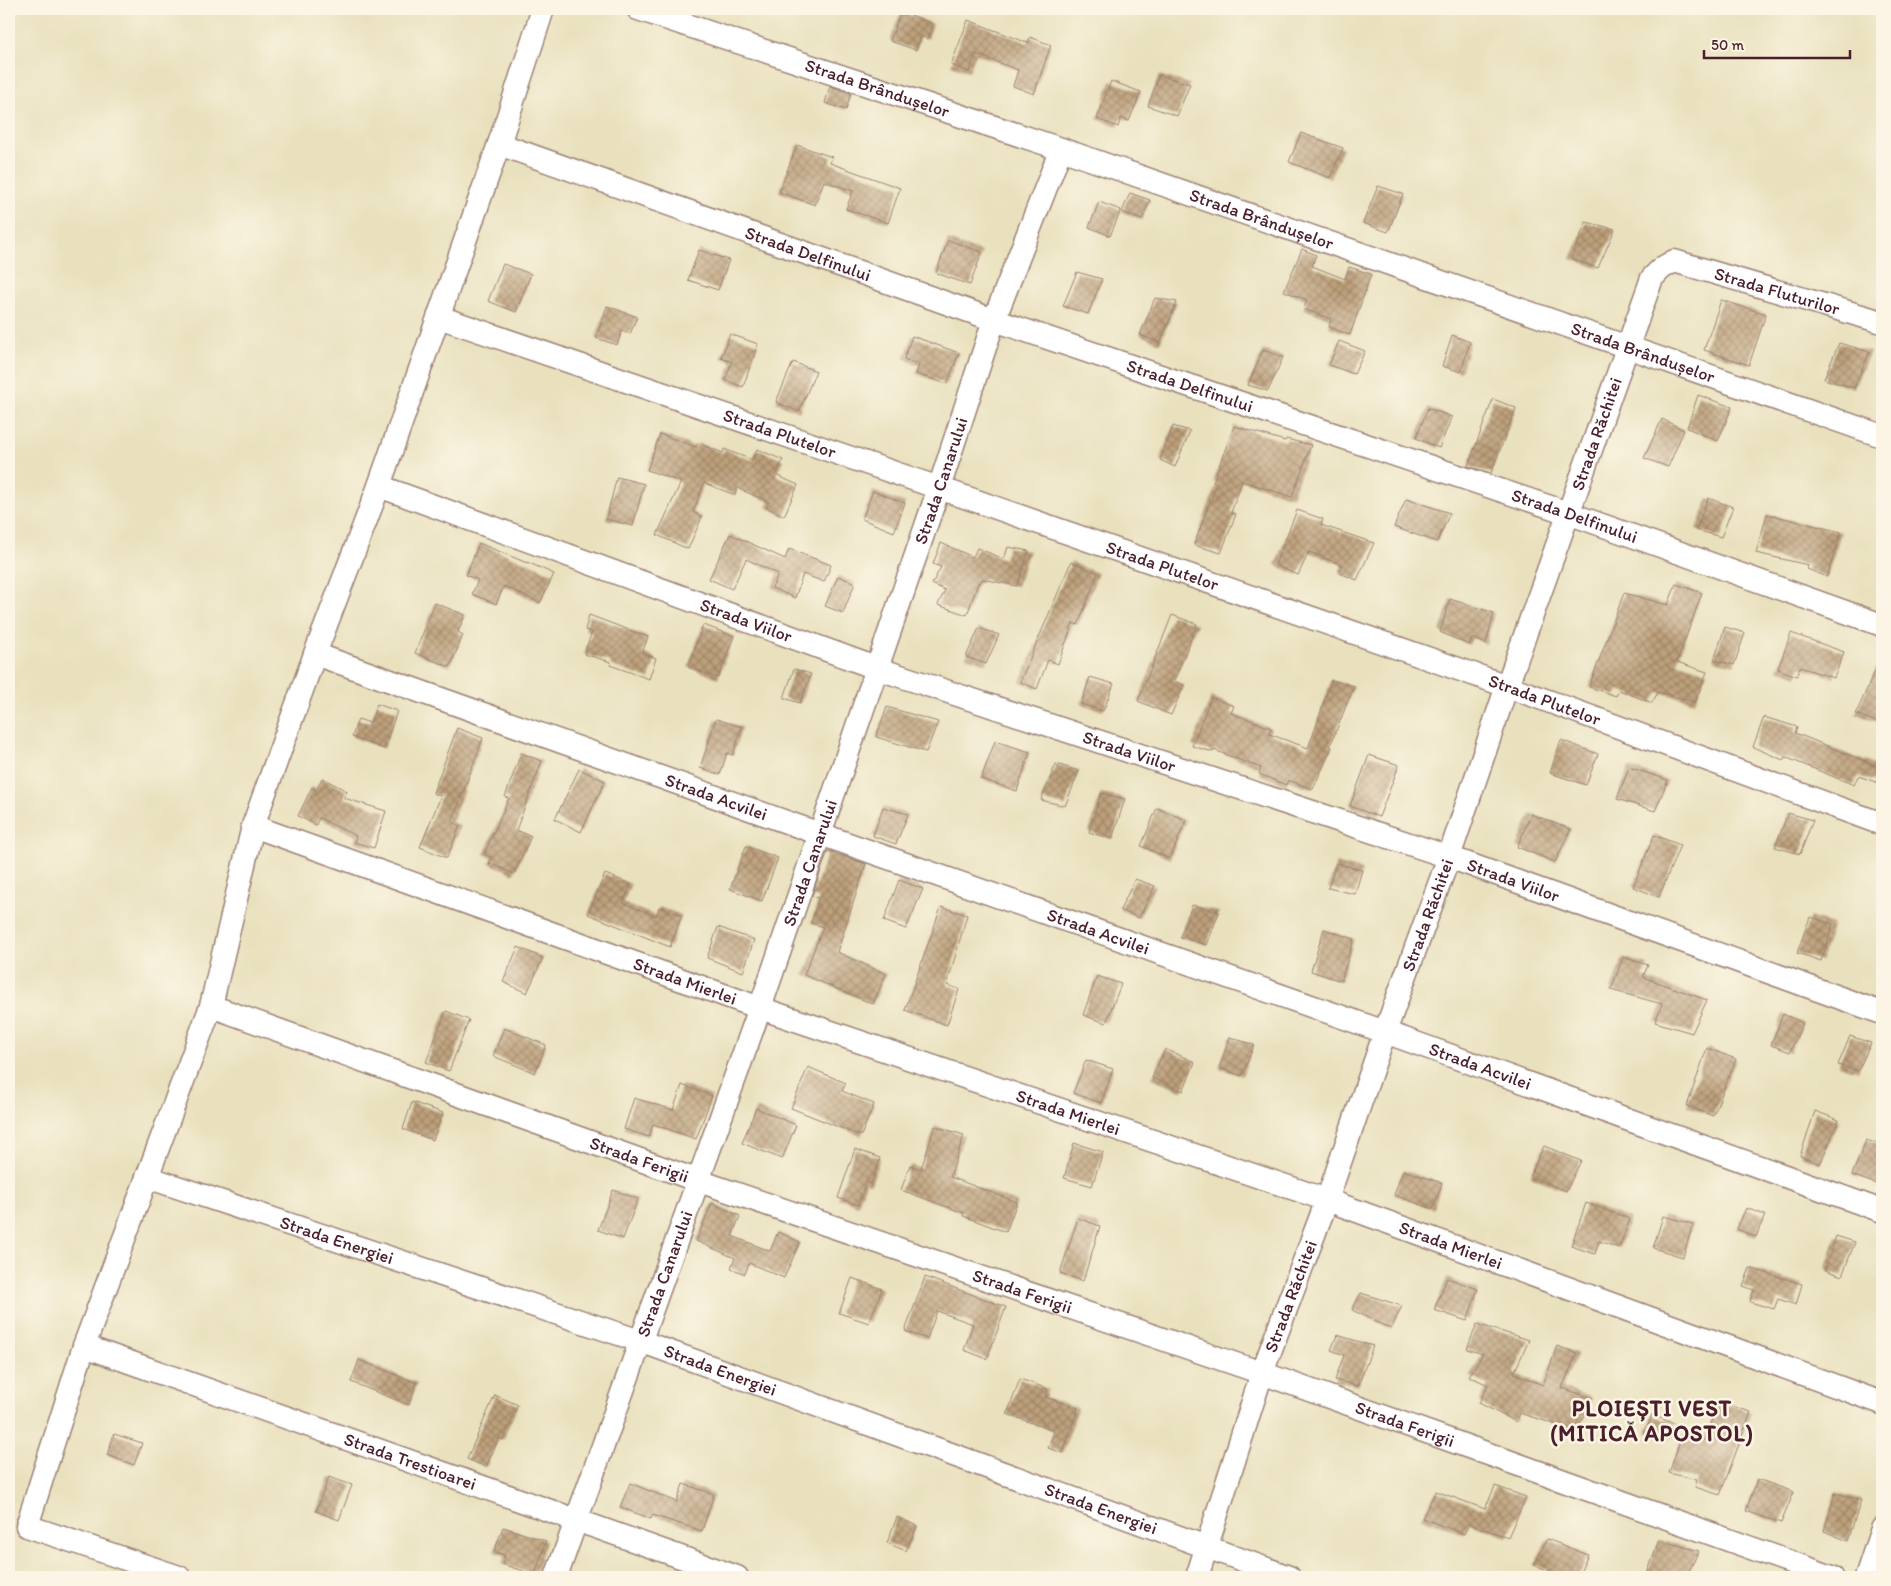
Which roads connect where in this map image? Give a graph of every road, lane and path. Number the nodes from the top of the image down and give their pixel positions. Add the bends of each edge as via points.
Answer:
1 (543, 9) edge
2 (638, 9) edge
3 (499, 144) junction
4 (1061, 149) junction
5 (1674, 261) joint
6 (439, 317) junction
7 (994, 320) junction
8 (1882, 322) edge
9 (1628, 346) junction
10 (1882, 436) edge
11 (379, 486) junction
12 (939, 488) junction
13 (1568, 513) junction
14 (1882, 625) edge
15 (315, 654) junction
16 (876, 668) junction
17 (1507, 686) junction
18 (1882, 824) edge
19 (253, 826) junction
20 (820, 834) junction
21 (1448, 857) junction
22 (211, 1006) junction
23 (760, 1008) junction
24 (1882, 1013) edge
25 (1385, 1032) junction
26 (147, 1177) junction
27 (699, 1181) junction
28 (1327, 1200) junction
29 (1882, 1211) edge
30 (640, 1341) junction
31 (84, 1346) junction
32 (1262, 1373) junction
33 (1882, 1403) edge
34 (576, 1521) junction
35 (1882, 1529) edge
36 (1207, 1547) junction
37 (179, 1577) edge
38 (556, 1577) edge
39 (737, 1577) edge
40 (1197, 1577) edge
41 (1289, 1577) edge
42 (1832, 1577) edge
43 (1866, 1577) edge

1 - 3 street
2 - 4 street, Strada Brândușelor
3 - 6 street
3 - 7 street, Strada Delfinului
4 - 7 street, Strada Canarului
4 - 9 street, Strada Brândușelor
5 - 8 street, Strada Fluturilor
5 - 9 street, Strada Răchitei via 1652,278
6 - 11 street
6 - 12 street, Strada Plutelor
7 - 12 street, Strada Canarului
7 - 13 street, Strada Delfinului
9 - 10 street, Strada Brândușelor
9 - 13 street, Strada Răchitei
11 - 15 street
11 - 16 street, Strada Viilor
12 - 16 street, Strada Canarului
12 - 17 street, Strada Plutelor
13 - 14 street, Strada Delfinului
13 - 17 street, Strada Răchitei
15 - 19 street
15 - 20 street, Strada Acvilei
16 - 20 street, Strada Canarului
16 - 21 street, Strada Viilor
17 - 18 street, Strada Plutelor
17 - 21 street, Strada Răchitei
19 - 22 street
19 - 23 street, Strada Mierlei
20 - 23 street, Strada Canarului
20 - 25 street, Strada Acvilei
21 - 24 street, Strada Viilor
21 - 25 street, Strada Răchitei
22 - 26 street
22 - 27 street, Strada Ferigii
23 - 27 street, Strada Canarului
23 - 28 street, Strada Mierlei
25 - 28 street, Strada Răchitei
25 - 29 street, Strada Acvilei
26 - 30 street, Strada Energiei
26 - 31 street
27 - 30 street, Strada Canarului
27 - 32 street, Strada Ferigii
28 - 32 street, Strada Răchitei
28 - 33 street, Strada Mierlei
30 - 34 street, Strada Canarului
30 - 36 street, Strada Energiei
31 - 34 street, Strada Trestioarei
31 - 37 street via 27,1526
32 - 36 street, Strada Răchitei
32 - 42 street, Strada Ferigii
34 - 38 street, Strada Canarului
34 - 39 street, Strada Trestioarei
35 - 43 street
36 - 40 street, Strada Răchitei
36 - 41 street, Strada Energiei

